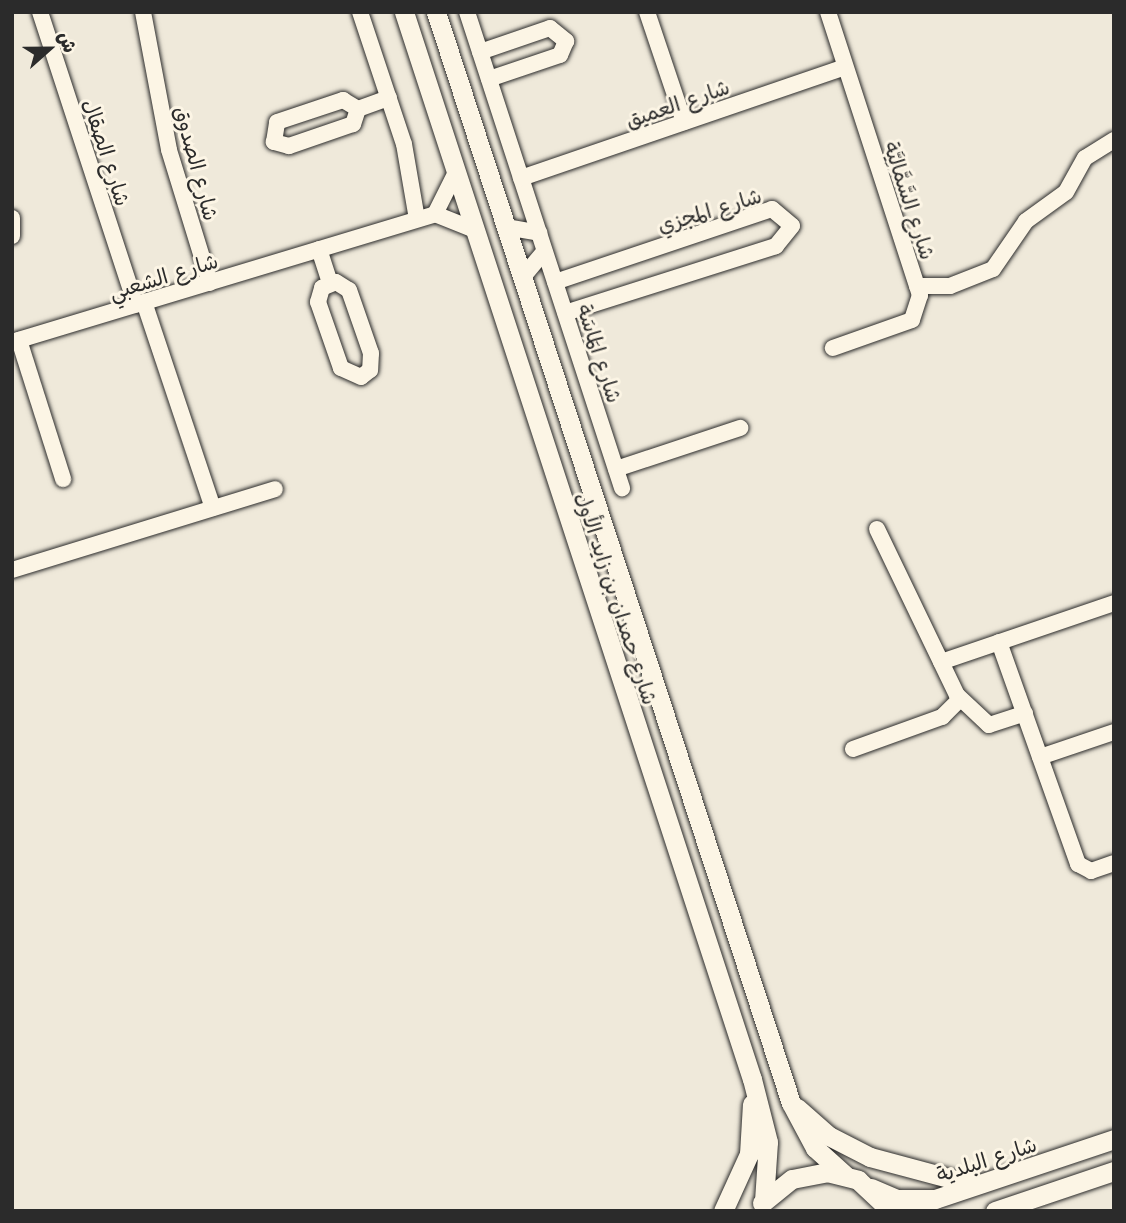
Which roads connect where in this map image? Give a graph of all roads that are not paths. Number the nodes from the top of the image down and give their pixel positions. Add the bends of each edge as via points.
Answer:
1 (40, 12) edge
2 (143, 12) edge
3 (360, 12) edge
4 (404, 12) edge
5 (436, 12) edge
6 (467, 12) edge
7 (647, 12) edge
8 (828, 12) edge
9 (480, 52) junction
10 (845, 67) junction
11 (489, 79) junction
12 (389, 98) junction
13 (358, 109) junction
14 (684, 122) junction
15 (1111, 144) edge
16 (456, 172) junction
17 (522, 178) junction
18 (435, 214) junction
19 (12, 218) edge
20 (417, 219) junction
21 (506, 227) junction
22 (474, 230) junction
23 (540, 233) junction
24 (12, 236) edge
25 (319, 249) junction
26 (545, 251) junction
27 (523, 278) junction
28 (555, 282) junction
29 (209, 283) junction
30 (330, 283) junction
31 (917, 286) junction
32 (140, 303) junction
33 (565, 313) junction
34 (16, 341) edge
35 (833, 348) dead end
36 (740, 428) dead end
37 (616, 469) junction
38 (63, 479) dead end
39 (622, 488) dead end
40 (275, 489) dead end
41 (213, 508) junction
42 (877, 529) dead end
43 (12, 570) edge
44 (1114, 603) edge
45 (999, 642) junction
46 (941, 662) junction
47 (960, 699) junction
48 (1025, 713) junction
49 (1114, 732) edge
50 (853, 749) dead end
51 (1040, 757) junction
52 (1114, 863) edge
53 (751, 1079) junction
54 (791, 1102) junction
55 (1114, 1139) edge
56 (1114, 1171) edge
57 (845, 1175) junction
58 (977, 1185) junction
59 (871, 1188) junction
60 (760, 1206) edge
61 (723, 1211) edge
62 (891, 1211) edge
63 (995, 1211) edge

1 - 32 street, شارع الصقال
2 - 29 street, شارع الصدوق via 169,150
3 - 12 street
4 - 16 main road, شارع حمدان بن زايد الأول
5 - 21 main road, شارع حمدان بن زايد الأول
6 - 9 street, شارع المَاسَة
7 - 14 street
8 - 10 street, شارع السَّمَّالِيَّة
9 - 11 street, شارع المَاسَة
9 - 11 street via 550,29 566,41 560,55
10 - 14 street, شارع العميق
10 - 31 street, شارع السَّمَّالِيَّة
11 - 17 street, شارع المَاسَة
12 - 13 street
12 - 20 street
13 - 13 street via 343,100 281,120 271,136 289,146 351,125
14 - 17 street, شارع العميق
15 - 31 street via 1085,158 1060,198 1026,221 993,269 950,286
16 - 18 street
16 - 22 main road, شارع حمدان بن زايد الأول
17 - 23 street, شارع المَاسَة
18 - 20 street, شارع الشعبي
18 - 22 street
19 - 24 street
20 - 25 street, شارع الشعبي
21 - 23 street via 521,235
21 - 27 main road, شارع حمدان بن زايد الأول
22 - 53 main road, شارع حمدان بن زايد الأول
23 - 26 street, شارع المَاسَة
25 - 29 street, شارع الشعبي
25 - 30 street
26 - 27 street
26 - 28 street, شارع المَاسَة
27 - 54 main road, شارع حمدان بن زايد الأول
28 - 33 street, شارع المَاسَة
28 - 33 street, شارع المجزي via 772,209 792,226 776,246
29 - 32 street, شارع الشعبي
30 - 30 street via 318,302 341,368 361,377 372,359 359,319 349,290
31 - 35 street, شارع السَّمَّالِيَّة via 920,304 912,320
32 - 34 street, شارع الشعبي
32 - 41 street, شارع الصقال
33 - 37 street, شارع المَاسَة
34 - 38 street, شارع الشعبي
36 - 37 street
37 - 39 street, شارع المَاسَة
40 - 41 street
41 - 43 street
42 - 46 street
44 - 45 street
45 - 46 street
45 - 48 street
46 - 47 street
47 - 48 street via 989,725
47 - 50 street via 942,717
48 - 51 street
49 - 51 street
51 - 52 street via 1078,864 1091,871
53 - 60 main road, شارع حمدان بن زايد الأول via 768,1142
53 - 61 main road via 750,1153
54 - 57 main road, شارع حمدان بن زايد الأول via 815,1148
54 - 58 main road via 829,1136 870,1157
55 - 58 main road, شارع البلدية
56 - 63 main road
57 - 59 main road, شارع حمدان بن زايد الأول
57 - 60 main road via 792,1179
58 - 59 main road, شارع البلدية via 916,1201
59 - 62 main road

